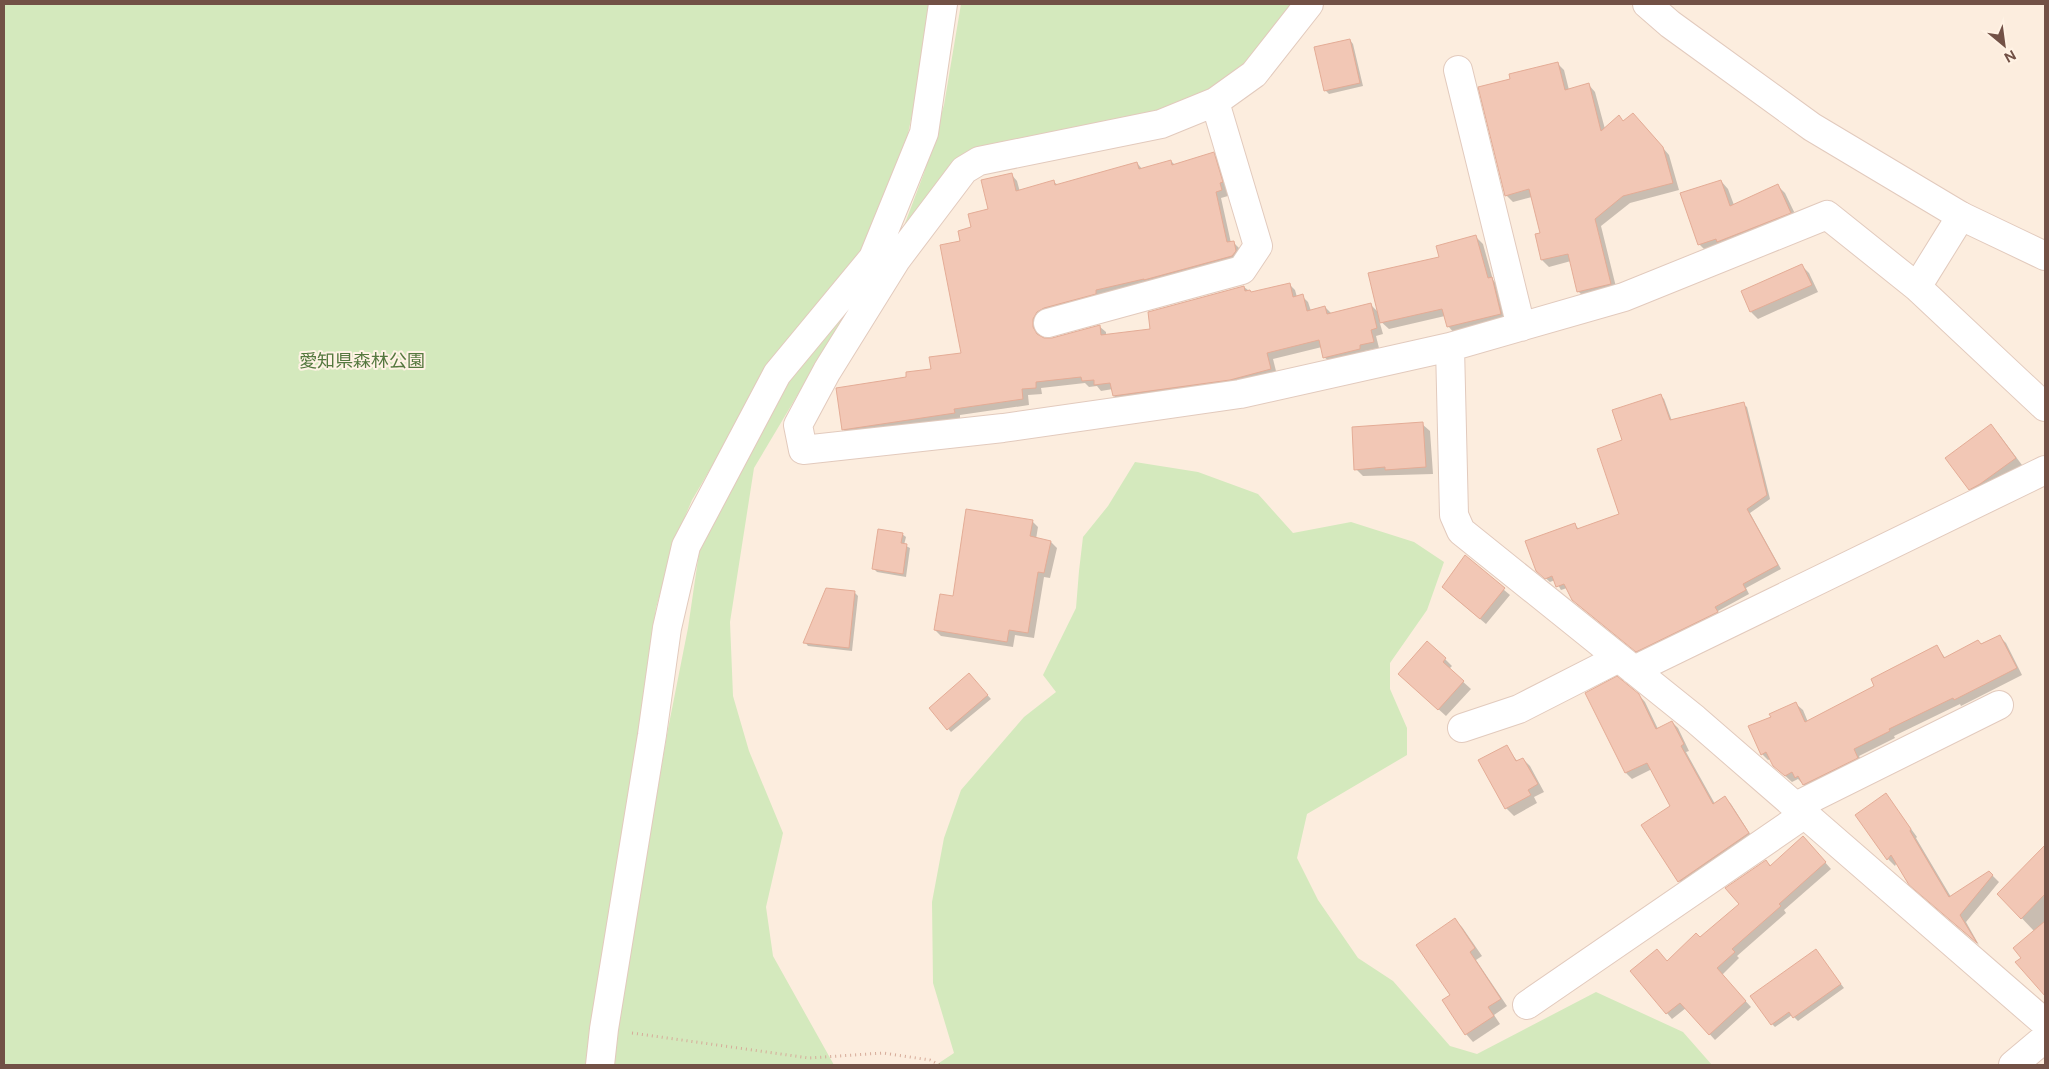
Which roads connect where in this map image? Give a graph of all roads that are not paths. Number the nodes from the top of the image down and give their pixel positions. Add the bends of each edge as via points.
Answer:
1 (943, 4) edge
2 (1309, 4) edge
3 (1647, 4) edge
4 (1458, 70) dead end
5 (1215, 102) junction
6 (1961, 216) junction
7 (2045, 256) edge
8 (882, 263) junction
9 (1917, 287) junction
10 (1048, 323) dead end
11 (1521, 327) junction
12 (1450, 347) junction
13 (2045, 407) edge
14 (2045, 470) edge
15 (1627, 664) junction
16 (1999, 705) dead end
17 (1462, 728) dead end
18 (1800, 810) junction
19 (1527, 1005) dead end
20 (2045, 1023) edge
21 (600, 1065) edge

1 - 8 street via 924,132
2 - 5 street via 1254,74
3 - 6 street via 1812,128
4 - 11 street
5 - 8 street via 1161,124 978,161 964,170
5 - 10 street via 1258,246 1242,270
6 - 7 street
6 - 9 street
8 - 12 street via 798,425 803,450 1003,428 1240,394
8 - 21 street via 777,374 686,546 667,628
9 - 11 street via 1827,215 1624,297
9 - 13 street
11 - 12 street
12 - 15 street via 1454,515 1461,531
14 - 15 street
15 - 17 street via 1519,709
15 - 18 street
16 - 18 street
18 - 19 street
18 - 20 street

